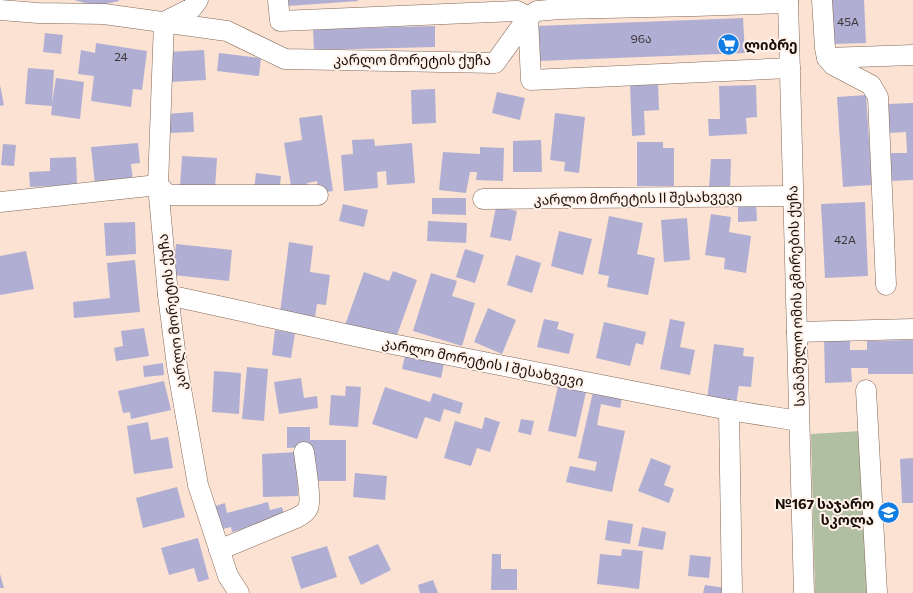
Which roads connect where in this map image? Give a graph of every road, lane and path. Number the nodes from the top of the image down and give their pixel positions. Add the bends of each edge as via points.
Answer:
1 (198, 0) edge
2 (278, 0) edge
3 (822, 0) edge
4 (788, 1) edge
5 (695, 3) edge
6 (560, 4) edge
7 (0, 10) edge
8 (528, 17) junction
9 (164, 22) junction
10 (913, 55) edge
11 (827, 58) junction
12 (790, 68) junction
13 (158, 185) junction
14 (318, 195) dead end
15 (793, 196) junction
16 (483, 199) dead end
17 (0, 202) edge
18 (886, 285) dead end
19 (168, 295) junction
20 (913, 329) edge
21 (797, 332) junction
22 (866, 390) dead end
23 (729, 410) junction
24 (799, 421) junction
25 (304, 452) dead end
26 (219, 550) junction
27 (239, 593) edge
28 (732, 593) edge
29 (804, 593) edge
30 (877, 593) edge

1 - 9 street via 192,8
2 - 8 street via 280,21 517,11
3 - 11 street
4 - 5 street
4 - 12 street, სამამულო ომის გმირების ქუჩა
5 - 6 street
6 - 8 street via 537,11
7 - 9 street, კარლო მორეტის ქუჩა via 104,14
8 - 9 street, კარლო მორეტის ქუჩა via 495,63 285,59 227,30
8 - 12 street via 531,80
9 - 13 street, კარლო მორეტის ქუჩა
10 - 11 street
11 - 18 street via 833,65 871,85 878,97
12 - 15 street, სამამულო ომის გმირების ქუჩა
13 - 14 street via 168,196
13 - 17 street
13 - 19 street, კარლო მორეტის ქუჩა
15 - 16 street, კარლო მორეტის II შესახვევი
15 - 21 street, სამამულო ომის გმირების ქუჩა
19 - 23 street, კარლო მორეტის I შესახვევი via 382,342
19 - 26 street, კარლო მორეტის ქუჩა via 177,366 198,486
20 - 21 street
21 - 24 street, სამამულო ომის გმირების ქუჩა
22 - 30 street
23 - 24 street, კარლო მორეტის I შესახვევი
23 - 28 street
24 - 29 street, სამამულო ომის გმირების ქუჩა
25 - 26 street via 309,498 308,508 303,514
26 - 27 street, კარლო მორეტის ქუჩა via 228,576

